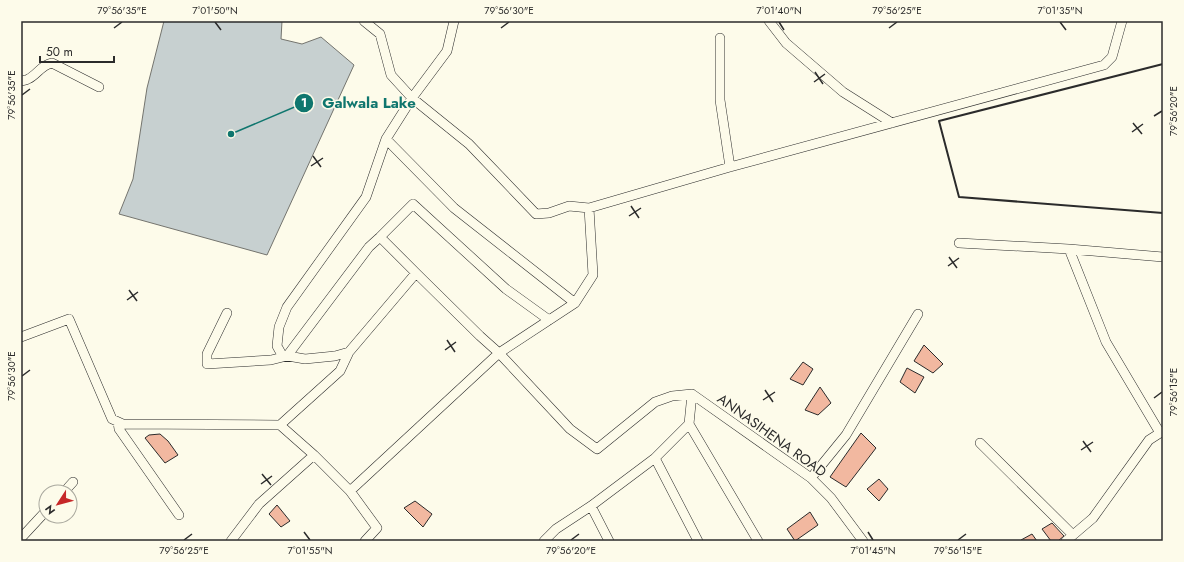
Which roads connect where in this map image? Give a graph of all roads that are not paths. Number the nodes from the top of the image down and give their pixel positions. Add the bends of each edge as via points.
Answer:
1 (364, 21) edge
2 (454, 21) edge
3 (769, 21) edge
4 (1122, 21) edge
5 (720, 38) dead end
6 (21, 81) edge
7 (99, 87) dead end
8 (412, 98) junction
9 (892, 123) junction
10 (386, 138) junction
11 (730, 167) junction
12 (589, 208) junction
13 (380, 237) junction
14 (960, 243) dead end
15 (1069, 249) junction
16 (1163, 257) edge
17 (416, 273) junction
18 (575, 303) junction
19 (227, 312) dead end
20 (918, 314) dead end
21 (549, 320) junction
22 (21, 337) edge
23 (349, 352) junction
24 (499, 353) junction
25 (287, 356) junction
26 (692, 394) junction
27 (118, 422) junction
28 (689, 424) junction
29 (280, 425) junction
30 (1161, 432) edge
31 (980, 443) dead end
32 (314, 455) junction
33 (655, 458) junction
34 (811, 478) junction
35 (350, 490) junction
36 (591, 506) junction
37 (179, 515) dead end
38 (38, 520) edge
39 (21, 538) edge
40 (1070, 538) edge
41 (231, 541) edge
42 (364, 541) edge
43 (544, 541) edge
44 (609, 541) edge
45 (698, 541) edge
46 (758, 541) edge
47 (862, 541) edge

1 - 8 street via 380,34 391,75
2 - 8 street via 447,51
3 - 9 street via 786,43 843,92
4 - 9 street via 1112,57 1104,65
5 - 11 street via 720,100
6 - 7 street via 27,80 52,63
8 - 10 street
8 - 12 street via 469,144 536,214 549,213 569,206
9 - 11 street
10 - 18 street via 454,208
10 - 25 street via 366,198 287,307 278,327 277,346 282,355
11 - 12 street
12 - 18 street via 593,275
13 - 17 street
13 - 21 street via 413,204 506,289
13 - 25 street via 369,247
14 - 15 street
15 - 16 street
15 - 30 street via 1106,342
17 - 23 street
17 - 24 street
18 - 21 street
19 - 25 street via 207,354 207,364 271,360
20 - 34 street via 846,435
21 - 24 street
22 - 27 street via 69,320 112,419
23 - 25 street via 305,359
23 - 29 street via 340,371
24 - 26 street via 570,429 597,449 655,402 672,396
24 - 35 street
26 - 28 street
26 - 34 street, ANNASIHENA ROAD
27 - 29 street
27 - 37 street via 120,429
28 - 33 street
28 - 46 street
29 - 32 street
30 - 40 street via 1149,440 1093,518
31 - 40 street
32 - 35 street
32 - 41 street via 258,504
33 - 36 street
33 - 45 street
34 - 47 street, ANNASIHENA ROAD via 831,498
35 - 42 street via 377,528
36 - 43 street via 556,528
36 - 44 street
38 - 39 street

